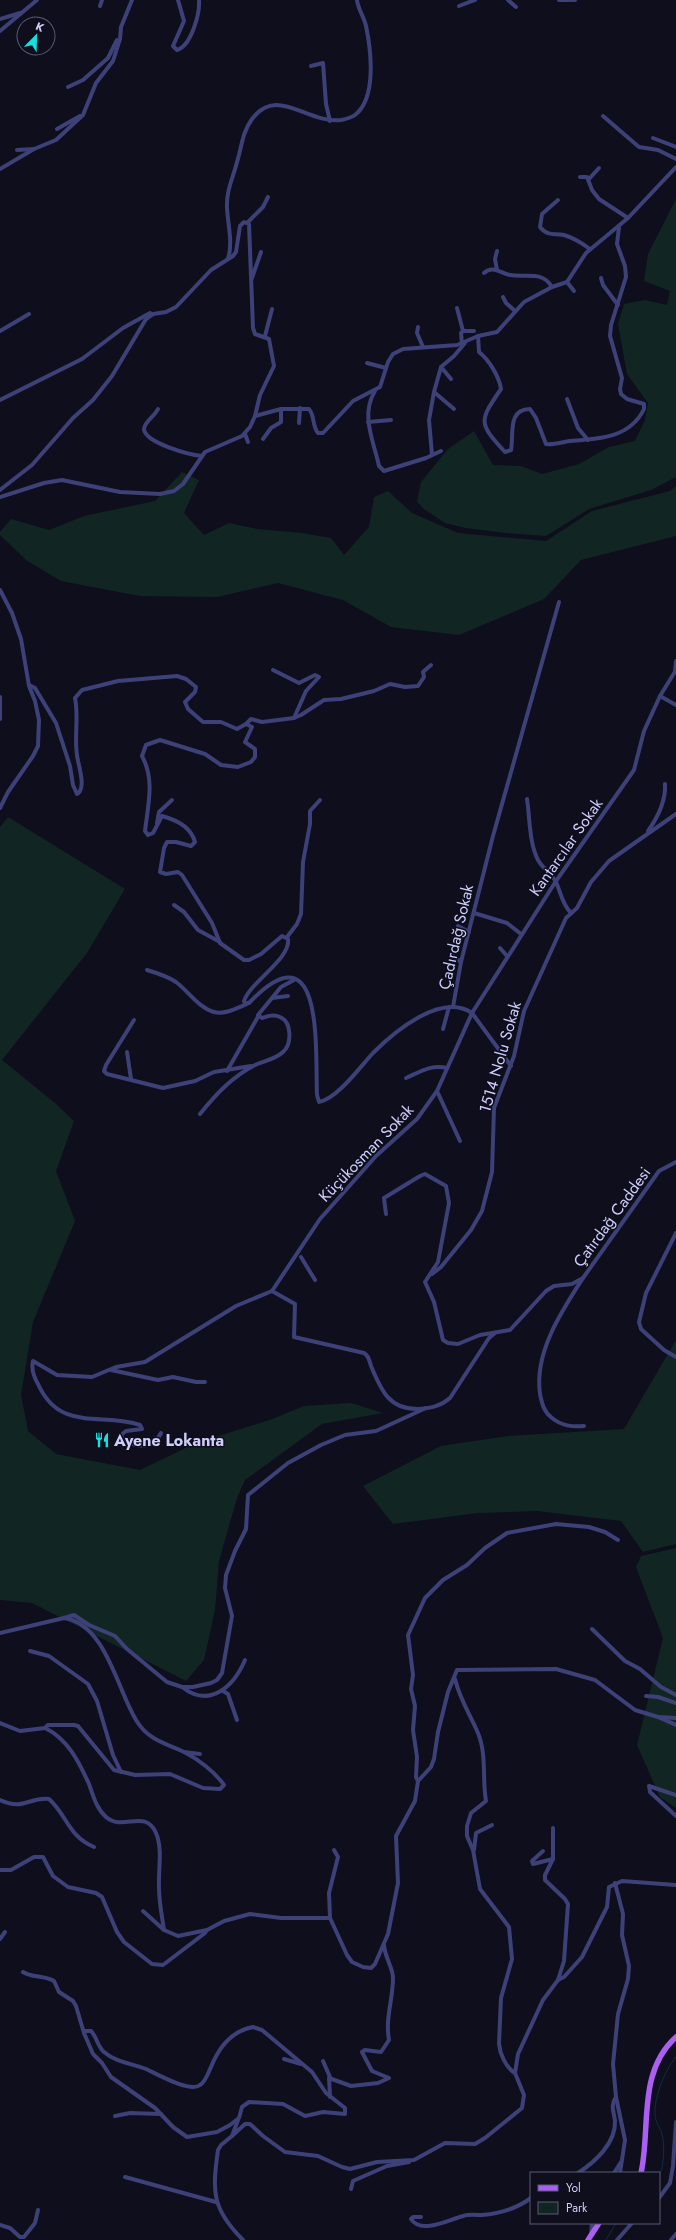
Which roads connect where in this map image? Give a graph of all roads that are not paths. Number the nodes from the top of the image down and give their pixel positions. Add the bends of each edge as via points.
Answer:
1 (37, 0) edge
2 (102, 0) edge
3 (132, 0) edge
4 (178, 0) edge
5 (199, 0) edge
6 (357, 0) edge
7 (475, 0) edge
8 (508, 0) edge
9 (559, 0) edge
10 (575, 0) edge
11 (100, 6) dead end
12 (459, 6) dead end
13 (516, 7) dead end
14 (21, 13) junction
15 (0, 19) edge
16 (0, 30) edge
17 (120, 33) junction
18 (311, 66) dead end
19 (68, 87) dead end
20 (83, 115) junction
21 (603, 116) dead end
22 (330, 121) junction
23 (57, 129) dead end
24 (653, 138) dead end
25 (676, 146) edge
26 (34, 149) junction
27 (17, 150) dead end
28 (676, 158) edge
29 (599, 168) dead end
30 (0, 169) edge
31 (675, 169) edge
32 (580, 176) dead end
33 (589, 178) junction
34 (268, 198) dead end
35 (558, 200) dead end
36 (628, 218) junction
37 (247, 222) junction
38 (619, 227) junction
39 (590, 249) junction
40 (498, 251) dead end
41 (261, 252) dead end
42 (228, 260) junction
43 (497, 270) junction
44 (484, 273) dead end
45 (601, 278) dead end
46 (567, 282) junction
47 (250, 284) junction
48 (552, 287) junction
49 (574, 291) dead end
50 (503, 297) dead end
51 (618, 305) junction
52 (457, 308) dead end
53 (272, 309) dead end
54 (515, 311) junction
55 (155, 313) junction
56 (29, 314) dead end
57 (418, 327) dead end
58 (0, 331) edge
59 (463, 331) junction
60 (474, 331) dead end
61 (265, 336) junction
62 (478, 336) junction
63 (463, 343) junction
64 (423, 348) junction
65 (367, 363) dead end
66 (441, 367) junction
67 (386, 368) junction
68 (451, 379) dead end
69 (375, 391) junction
70 (434, 392) junction
71 (0, 400) edge
72 (567, 400) dead end
73 (300, 408) junction
74 (158, 409) dead end
75 (281, 409) junction
76 (454, 409) dead end
77 (255, 416) junction
78 (391, 420) dead end
79 (368, 422) junction
80 (299, 423) dead end
81 (244, 434) junction
82 (263, 439) dead end
83 (588, 440) junction
84 (248, 442) dead end
85 (441, 450) dead end
86 (432, 455) junction
87 (202, 456) junction
88 (0, 490) edge
89 (0, 497) edge
90 (0, 590) edge
91 (560, 602) dead end
92 (676, 661) edge
93 (431, 665) dead end
94 (273, 670) dead end
95 (676, 670) edge
96 (29, 685) junction
97 (660, 696) junction
98 (0, 697) edge
99 (676, 705) edge
100 (294, 718) junction
101 (0, 719) edge
102 (246, 724) junction
103 (665, 784) dead end
104 (527, 799) dead end
105 (172, 800) dead end
106 (320, 800) dead end
107 (0, 808) edge
108 (676, 814) edge
109 (674, 819) edge
110 (157, 823) junction
111 (646, 833) junction
112 (556, 881) junction
113 (174, 905) dead end
114 (474, 913) junction
115 (571, 913) junction
116 (458, 926) dead end
117 (468, 932) junction
118 (521, 934) junction
119 (287, 937) junction
120 (220, 943) junction
121 (500, 948) dead end
122 (451, 955) dead end
123 (507, 956) junction
124 (461, 962) junction
125 (147, 970) dead end
126 (296, 979) junction
127 (288, 996) dead end
128 (272, 998) junction
129 (247, 1004) junction
130 (451, 1007) junction
131 (472, 1013) junction
132 (259, 1015) junction
133 (134, 1020) dead end
134 (443, 1029) dead end
135 (127, 1052) dead end
136 (255, 1065) junction
137 (510, 1066) junction
138 (447, 1068) junction
139 (227, 1071) junction
140 (406, 1078) dead end
141 (131, 1079) junction
142 (437, 1091) junction
143 (200, 1114) dead end
144 (460, 1141) dead end
145 (676, 1162) edge
146 (386, 1214) dead end
147 (676, 1233) edge
148 (301, 1258) dead end
149 (430, 1275) junction
150 (583, 1278) junction
151 (315, 1280) dead end
152 (272, 1292) junction
153 (495, 1333) junction
154 (676, 1357) edge
155 (110, 1370) junction
156 (205, 1382) dead end
157 (426, 1408) junction
158 (584, 1426) dead end
159 (161, 1433) dead end
160 (618, 1540) dead end
161 (64, 1618) junction
162 (592, 1629) dead end
163 (0, 1633) edge
164 (30, 1651) dead end
165 (245, 1660) dead end
166 (454, 1674) junction
167 (182, 1687) junction
168 (223, 1691) junction
169 (676, 1695) edge
170 (646, 1696) dead end
171 (676, 1703) edge
172 (658, 1717) junction
173 (676, 1718) edge
174 (237, 1720) dead end
175 (0, 1723) edge
176 (676, 1725) edge
177 (45, 1728) junction
178 (184, 1752) junction
179 (200, 1754) dead end
180 (121, 1772) junction
181 (418, 1781) junction
182 (676, 1795) edge
183 (0, 1800) edge
184 (676, 1816) edge
185 (492, 1825) dead end
186 (553, 1828) dead end
187 (94, 1847) dead end
188 (334, 1850) dead end
189 (474, 1850) junction
190 (544, 1851) dead end
191 (553, 1859) junction
192 (0, 1870) edge
193 (615, 1883) junction
194 (676, 1885) edge
195 (143, 1911) dead end
196 (330, 1918) junction
197 (164, 1930) junction
198 (207, 1930) junction
199 (5, 1932) dead end
200 (0, 1939) edge
201 (384, 1942) junction
202 (23, 1972) dead end
203 (558, 1980) junction
204 (84, 2033) junction
205 (676, 2037) edge
206 (284, 2059) dead end
207 (324, 2061) dead end
208 (303, 2065) junction
209 (515, 2073) junction
210 (330, 2077) junction
211 (330, 2097) junction
212 (616, 2098) junction
213 (161, 2114) junction
214 (115, 2116) dead end
215 (239, 2118) junction
216 (676, 2122) edge
217 (232, 2136) junction
218 (422, 2157) junction
219 (624, 2158) junction
220 (580, 2172) edge
221 (615, 2172) edge
222 (620, 2172) edge
223 (641, 2172) edge
224 (125, 2177) dead end
225 (351, 2190) dead end
226 (660, 2197) edge
227 (530, 2199) edge
228 (216, 2202) junction
229 (38, 2210) dead end
230 (421, 2217) dead end
231 (592, 2224) edge
232 (598, 2224) edge
233 (631, 2224) edge
234 (0, 2225) edge
235 (676, 2234) edge
236 (590, 2237) edge
237 (243, 2240) edge
238 (617, 2240) edge
239 (671, 2240) edge

1 - 14 street
2 - 11 street
3 - 17 street
4 - 5 street via 184,21 173,42 177,50 183,46 197,22
6 - 22 street via 369,44 370,91 356,115 348,119
7 - 12 street
8 - 13 street
9 - 10 street
14 - 15 street
14 - 16 street
17 - 19 street via 108,58 83,80
17 - 20 street via 113,61 96,83
18 - 22 street via 323,63
20 - 23 street
20 - 26 street via 56,140
21 - 28 street via 639,147 658,150
22 - 42 street via 320,120 285,105 274,104 263,109 252,119 242,137 238,159 228,186 227,207 231,237
24 - 25 street
26 - 27 street
26 - 30 street
29 - 33 street
31 - 36 street
32 - 33 street
33 - 36 street via 592,190 599,199
34 - 37 street via 263,207
35 - 39 street via 542,214 540,227 549,235 566,236
36 - 38 street
37 - 42 street via 240,226 236,252
37 - 47 street via 250,230
38 - 39 street
38 - 51 street via 618,250 626,271
39 - 46 street
40 - 43 street via 495,259
41 - 47 street
42 - 55 street via 211,270 176,307 166,312
43 - 44 street via 488,270
43 - 48 street via 510,275 539,276
45 - 51 street via 602,285
46 - 48 street
46 - 49 street
47 - 61 street via 253,331
48 - 54 street via 524,302
50 - 54 street
51 - 83 street via 611,324 610,336 622,378 621,394 627,399 644,404 644,409 634,423 621,432
52 - 59 street
53 - 61 street
54 - 62 street via 497,332
55 - 71 street via 123,328 82,359
55 - 88 street via 146,319 112,376 93,400 73,418 32,465
56 - 58 street
57 - 64 street via 417,333
59 - 60 street
59 - 63 street
61 - 77 street via 271,342 274,366 260,395
62 - 63 street
62 - 83 street via 479,352 496,374 501,389 488,407 485,427 505,452 511,450 514,422 522,409 530,409 546,444
63 - 64 street
63 - 66 street via 454,356
64 - 67 street via 403,349 393,354
65 - 67 street
66 - 68 street
66 - 70 street
67 - 69 street via 380,387
69 - 73 street via 353,401 324,432 318,433 314,428 310,409
69 - 79 street via 369,406
70 - 76 street
70 - 86 street via 429,420
72 - 83 street via 578,428
73 - 75 street
73 - 80 street
74 - 87 street via 145,425 147,435 153,441 188,454
75 - 77 street
75 - 82 street via 281,422 271,428
77 - 81 street
78 - 79 street
79 - 86 street via 379,466 384,470
81 - 84 street
81 - 87 street via 207,450
85 - 86 street
87 - 89 street via 183,484 174,491 163,494 120,492 62,480
90 - 96 street via 17,629
91 - 114 street, Çadırdağ Sokak via 493,836
92 - 95 street
93 - 100 street via 423,672 424,677 418,686 390,684 341,700 324,700
94 - 100 street via 299,683 315,675 319,677 306,691
95 - 97 street, Kantarcılar Sokak
96 - 102 street via 36,688 56,723 77,794 82,786 76,753 75,698 82,690 118,681 177,676 196,687 195,692 185,702 188,709 203,722 221,722 237,729
96 - 107 street via 39,720 38,746 27,768 8,792
97 - 99 street
97 - 112 street, Kantarcılar Sokak via 644,731 634,770
98 - 101 street
100 - 102 street via 262,722 251,719
102 - 110 street via 250,725 252,730 244,742 255,750 255,756 251,762 238,767 221,765 205,754 160,740 146,745 142,756 149,768 151,788 145,834 153,833
103 - 111 street via 663,803
104 - 112 street via 534,849 541,864
105 - 110 street via 159,812
106 - 119 street via 310,811 303,862 301,914
108 - 109 street, 1514 Nolu Sokak
109 - 111 street, 1514 Nolu Sokak
110 - 120 street via 162,816 186,827 192,833 195,842 191,846 167,842 160,872 178,872 182,875 212,923
111 - 115 street, 1514 Nolu Sokak via 609,861 591,882 577,908
112 - 115 street via 564,904
112 - 118 street, Kantarcılar Sokak
113 - 120 street via 184,912 198,930
114 - 117 street, Çadırdağ Sokak
114 - 118 street via 507,923
115 - 137 street, 1514 Nolu Sokak via 552,945 524,1011
116 - 117 street
117 - 124 street, Çadırdağ Sokak
118 - 123 street, Kantarcılar Sokak
119 - 120 street via 282,936 250,960 244,960
119 - 129 street via 288,946 245,998
121 - 123 street
122 - 124 street
123 - 131 street, Kantarcılar Sokak
124 - 130 street, Çadırdağ Sokak
125 - 129 street via 164,975 205,1009 216,1013
126 - 128 street via 289,980
126 - 129 street via 287,978 275,982
126 - 130 street, Çadırdağ Sokak via 306,988 312,1003 319,1102 331,1097 383,1043 399,1031 427,1012
127 - 128 street
128 - 132 street
130 - 131 street
130 - 134 street
131 - 137 street
131 - 138 street, Küçükosman Sokak
132 - 136 street via 262,1018 275,1015 282,1017 289,1033 284,1052
132 - 139 street
133 - 141 street via 104,1071
135 - 141 street
136 - 139 street
136 - 143 street via 216,1094
137 - 149 street, 1514 Nolu Sokak via 494,1108 492,1172 482,1210 471,1230 444,1263
138 - 140 street via 430,1067
138 - 142 street, Küçükosman Sokak
139 - 141 street via 214,1072 195,1081 163,1088
142 - 144 street
142 - 152 street, Küçükosman Sokak via 418,1119 376,1156 320,1219
145 - 150 street, Çatırdağ Caddesi via 659,1171
146 - 149 street via 384,1198 420,1176 425,1174 446,1186 449,1203 438,1262
147 - 154 street via 646,1293 639,1322 641,1329 664,1350
148 - 151 street
149 - 153 street, Çatırdağ Caddesi via 425,1282 434,1302 444,1340 458,1344 480,1335
150 - 153 street, Çatırdağ Caddesi via 572,1284 554,1286 546,1291 510,1330
150 - 158 street via 550,1336 538,1378 542,1406 548,1415 567,1425
152 - 155 street via 231,1310 148,1361
152 - 157 street via 295,1304 294,1337 364,1353 368,1356 386,1396 402,1408
153 - 157 street via 489,1338 450,1398 442,1405
155 - 156 street via 158,1380 173,1377
155 - 159 street via 92,1377 62,1376 49,1372 34,1360 32,1366 42,1394 66,1413 85,1419 126,1421 140,1425 142,1428 126,1431 121,1436 123,1440 136,1445 154,1442
157 - 167 street via 376,1431 344,1435 321,1445 288,1463 248,1495 246,1530 226,1575 225,1588 232,1616 222,1673 211,1683
160 - 181 street via 600,1529 556,1524 507,1533 485,1548 467,1565 443,1580 425,1598 408,1635 413,1675 411,1689 415,1706
161 - 163 street
161 - 167 street via 74,1615 89,1625 115,1636 163,1679
161 - 178 street via 73,1619 102,1647 133,1714 144,1731
162 - 169 street via 620,1657 644,1672 661,1688
164 - 180 street via 49,1656 88,1684 97,1701 113,1755
165 - 168 street via 238,1675
166 - 172 street via 457,1670 556,1669 595,1680 635,1710
166 - 181 street via 438,1732 434,1759 431,1767
166 - 189 street via 464,1706 478,1734 484,1764 483,1784 486,1801 471,1814 467,1826 467,1836
167 - 168 street via 202,1695 218,1694
168 - 174 street via 228,1694
170 - 171 street
172 - 173 street
172 - 176 street
175 - 177 street via 20,1731
177 - 180 street via 48,1725 78,1726 108,1766
177 - 197 street via 57,1734 69,1747 106,1817 120,1822 140,1820 153,1826 160,1846 158,1889
178 - 179 street
178 - 180 street via 202,1764 222,1782 223,1787 204,1788 170,1774 135,1775
181 - 201 street via 414,1801 396,1836 398,1884 388,1934
182 - 184 street via 648,1786 650,1792
183 - 187 street via 14,1805 42,1798 49,1799 71,1830 83,1842
185 - 189 street via 476,1833
186 - 191 street
188 - 196 street via 338,1857 329,1893
189 - 209 street via 480,1889 509,1927 512,1958 501,1998 499,2044 510,2070
190 - 191 street via 532,1861 533,1864
191 - 203 street via 544,1875 545,1880 568,1904 564,1961
192 - 198 street via 11,1870 34,1857 43,1857 53,1876 68,1887 96,1893 102,1897 124,1942 158,1966 163,1965
193 - 194 street via 655,1882
193 - 203 street via 609,1888 607,1907 582,1957
193 - 212 street via 623,1914 622,1935 629,1966 618,2014 613,2064
195 - 197 street
196 - 198 street via 281,1918 250,1914 224,1921
196 - 201 street via 347,1955 352,1962 363,1967 370,1968 375,1964
197 - 198 street via 178,1936
199 - 200 street
201 - 210 street via 385,1956 393,1975 392,1998 387,2019 389,2040 381,2052 362,2052 372,2071 389,2078 378,2083 350,2086
202 - 204 street via 54,1981 63,1996 73,2001
203 - 209 street via 543,2000 523,2043
204 - 208 street via 91,2031 99,2047 121,2062 194,2088 203,2083 216,2054 228,2038 249,2027 262,2030
204 - 213 street via 94,2054 111,2077
205 - 223 main road via 663,2052 651,2080
206 - 208 street
207 - 210 street
208 - 211 street
209 - 218 street via 524,2095 522,2108 518,2113 475,2144 445,2143
210 - 211 street
211 - 215 street via 345,2108 345,2114 323,2112 304,2116 283,2104 249,2102 242,2106
212 - 219 street via 625,2140
212 - 220 street via 612,2108 615,2122 611,2140 588,2167
213 - 214 street via 130,2113
213 - 215 street via 183,2135 192,2138 217,2132
215 - 217 street
216 - 226 street via 670,2183
217 - 218 street via 245,2124 250,2124 285,2152 318,2156 346,2168
217 - 228 street via 218,2150 215,2174
218 - 225 street via 387,2166 353,2181
219 - 221 street
219 - 222 street
224 - 228 street
227 - 230 street via 519,2206 482,2215 463,2216 438,2226 420,2224 411,2219
228 - 237 street
229 - 234 street via 35,2223 24,2237
231 - 236 street
232 - 236 main road
233 - 238 street
235 - 239 street

